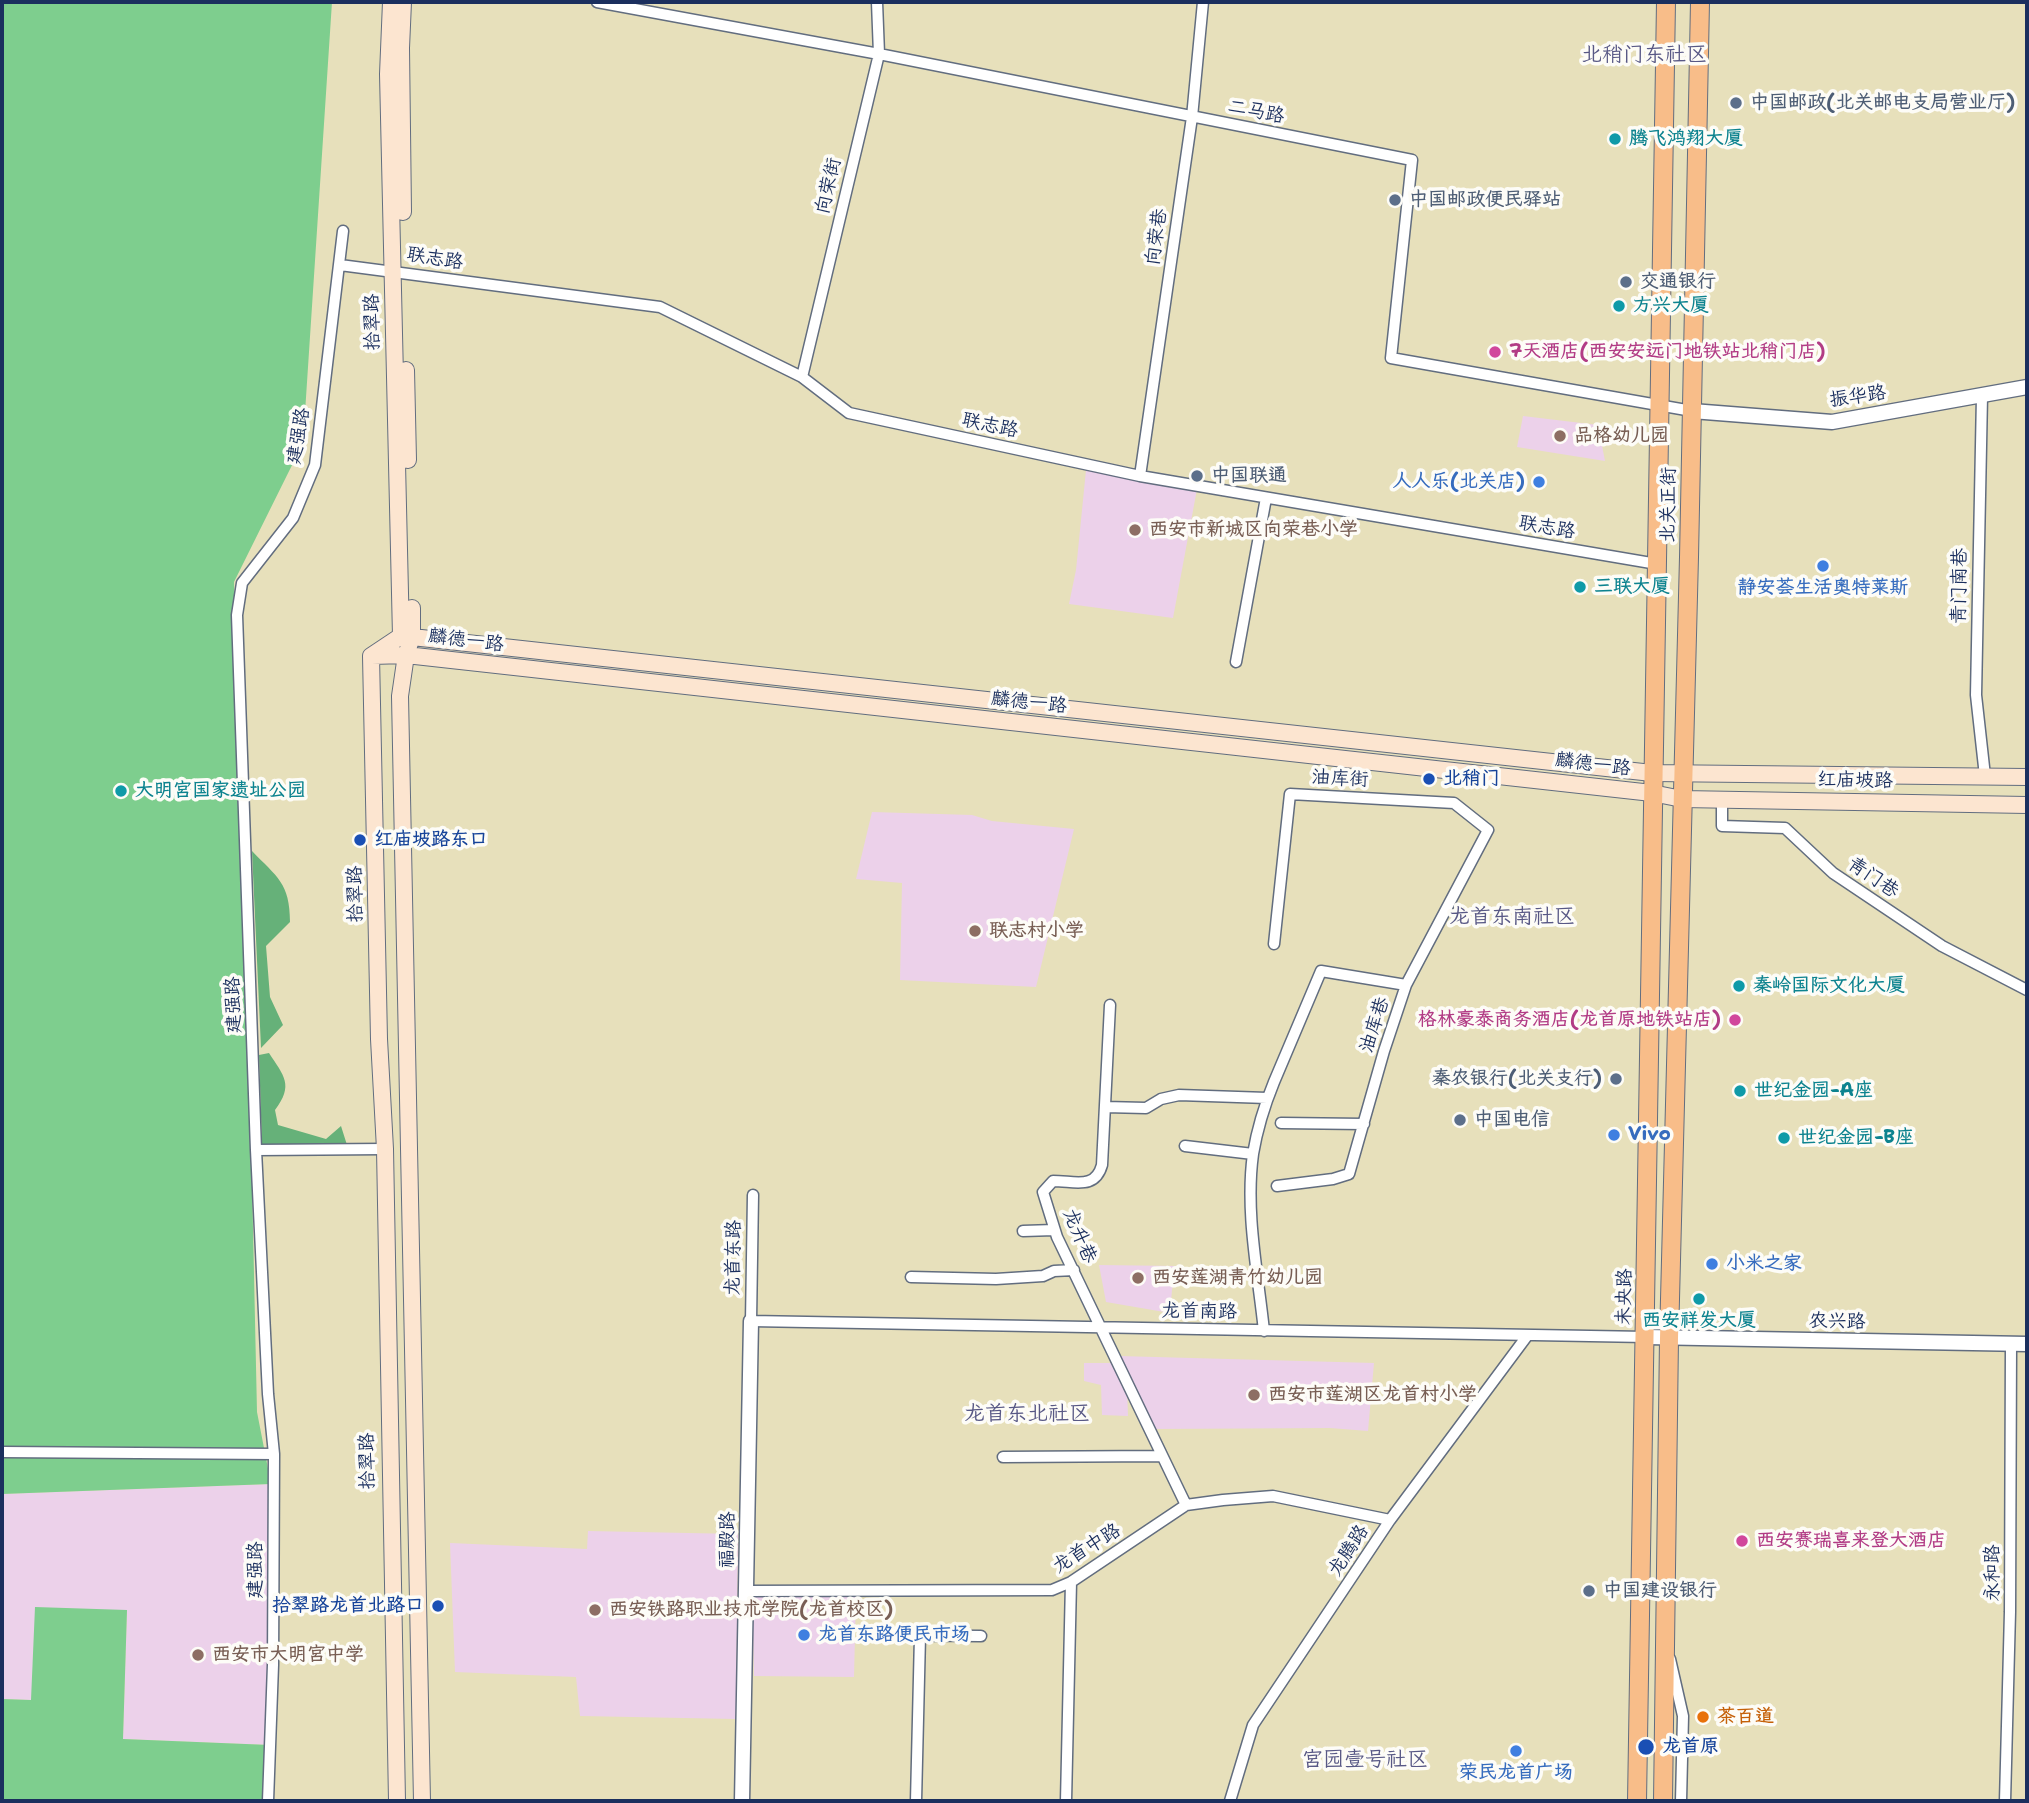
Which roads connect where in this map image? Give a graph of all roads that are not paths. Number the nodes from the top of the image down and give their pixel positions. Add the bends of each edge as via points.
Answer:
1 (391, 2) edge
2 (403, 2) edge
3 (597, 2) edge
4 (877, 2) edge
5 (1203, 2) edge
6 (1666, 2) edge
7 (1700, 2) edge
8 (878, 54) junction
9 (1192, 117) junction
10 (343, 231) dead end
11 (340, 265) junction
12 (398, 272) junction
13 (802, 377) junction
14 (2027, 387) edge
15 (1982, 396) junction
16 (1660, 405) junction
17 (1692, 411) junction
18 (1140, 476) junction
19 (1266, 498) junction
20 (1657, 565) junction
21 (407, 637) junction
22 (406, 655) junction
23 (371, 656) junction
24 (1236, 662) dead end
25 (1683, 772) junction
26 (1652, 773) junction
27 (1985, 776) junction
28 (2027, 777) edge
29 (1652, 793) junction
30 (1682, 799) junction
31 (1722, 800) junction
32 (2027, 806) edge
33 (1488, 830) joint
34 (1274, 944) dead end
35 (1406, 985) junction
36 (2027, 990) edge
37 (1110, 1005) dead end
38 (1267, 1098) junction
39 (1105, 1107) junction
40 (1281, 1123) dead end
41 (1364, 1124) junction
42 (1185, 1146) dead end
43 (384, 1149) junction
44 (256, 1150) junction
45 (1253, 1154) junction
46 (1277, 1186) dead end
47 (753, 1195) dead end
48 (1054, 1230) junction
49 (1023, 1231) dead end
50 (1074, 1270) junction
51 (912, 1278) dead end
52 (751, 1321) junction
53 (1101, 1327) junction
54 (1264, 1331) junction
55 (1527, 1336) junction
56 (1646, 1337) junction
57 (1669, 1338) junction
58 (2011, 1344) junction
59 (2027, 1344) edge
60 (2, 1452) edge
61 (274, 1454) junction
62 (1161, 1456) junction
63 (1003, 1457) dead end
64 (1186, 1505) junction
65 (1391, 1520) junction
66 (1071, 1583) junction
67 (747, 1591) junction
68 (1665, 1631) junction
69 (866, 1635) dead end
70 (920, 1636) junction
71 (981, 1636) dead end
72 (268, 1801) edge
73 (397, 1801) edge
74 (422, 1801) edge
75 (742, 1801) edge
76 (916, 1801) edge
77 (1066, 1801) edge
78 (1230, 1801) edge
79 (1637, 1801) edge
80 (1663, 1801) edge
81 (1681, 1801) edge
82 (2005, 1801) edge

1 - 12 main road, 拾翠路 via 388,74
2 - 12 main road, 拾翠路
3 - 8 street, 二马路
4 - 8 street, 向荣街
5 - 9 street, 向荣巷
6 - 16 main road, 北关正街
7 - 17 main road, 北关正街
8 - 9 street, 二马路
8 - 13 street, 向荣街
9 - 16 street, 二马路 via 1412,160 1391,358
9 - 18 street, 向荣巷
10 - 11 street, 建强路
11 - 12 street, 联志路
11 - 44 street, 建强路 via 315,465 293,518 242,583 237,615
12 - 13 street, 联志路 via 660,307
12 - 21 main road, 拾翠路
13 - 18 street, 联志路 via 849,412
14 - 15 street, 振华路
15 - 17 street, 振华路 via 1832,422
15 - 27 street, 青门南巷 via 1976,695
16 - 17 street, 二马路
16 - 20 main road, 北关正街
17 - 25 main road, 北关正街
18 - 19 street, 联志路
19 - 20 street, 联志路
19 - 24 street
20 - 26 main road, 北关正街
21 - 22 main road, 拾翠路
21 - 23 main road
21 - 26 main road, 麟德一路
22 - 23 main road, 麟德一路
22 - 29 main road, 麟德一路
22 - 74 main road, 拾翠路 via 401,736
23 - 43 main road, 拾翠路
25 - 26 main road, 麟德一路
25 - 27 main road, 红庙坡路
25 - 30 main road, 北关正街
26 - 29 main road, 北关正街
27 - 28 main road, 红庙坡路
29 - 30 main road, 麟德一路
29 - 56 main road, 未央路
30 - 31 main road, 红庙坡路
30 - 57 main road
31 - 32 main road, 红庙坡路
31 - 36 street, 青门巷 via 1722,826 1785,828 1844,881 1942,946
33 - 34 street, 油库街 via 1454,803 1290,794
33 - 35 street, 油库巷
35 - 38 street via 1321,971
35 - 41 street, 油库巷
37 - 39 street, 龙升巷
38 - 39 street via 1179,1095 1146,1108
38 - 45 street
39 - 48 street, 龙升巷 via 1099,1176 1087,1182 1054,1181 1043,1192
40 - 41 street
41 - 46 street, 油库巷 via 1347,1175
42 - 45 street
43 - 44 street
43 - 73 main road, 拾翠路
44 - 61 street, 建强路
45 - 54 street via 1251,1211
47 - 52 street, 龙首东路
48 - 49 street
48 - 50 street, 龙升巷
50 - 51 street via 996,1279
50 - 53 street, 龙升巷
52 - 53 street, 龙首南路
52 - 67 street, 福殿路
53 - 54 street, 龙首南路
53 - 62 street, 龙升巷
54 - 55 street, 龙首南路
55 - 56 street, 龙首南路
55 - 65 street, 龙腾路
56 - 57 street, 农兴路
56 - 79 main road, 未央路
57 - 58 street, 农兴路
57 - 68 main road
58 - 59 street, 农兴路
58 - 82 street, 永和路
60 - 61 street
61 - 72 street, 建强路
62 - 63 street
62 - 64 street, 龙升巷
64 - 65 street, 龙首中路 via 1273,1496
64 - 66 street, 龙首中路
65 - 78 street, 龙腾路 via 1253,1725
66 - 67 street, 龙首中路 via 1052,1590 1018,1591
66 - 77 street
67 - 75 street, 福殿路
68 - 80 main road
68 - 81 street via 1683,1716
69 - 70 street
70 - 71 street
70 - 76 street

